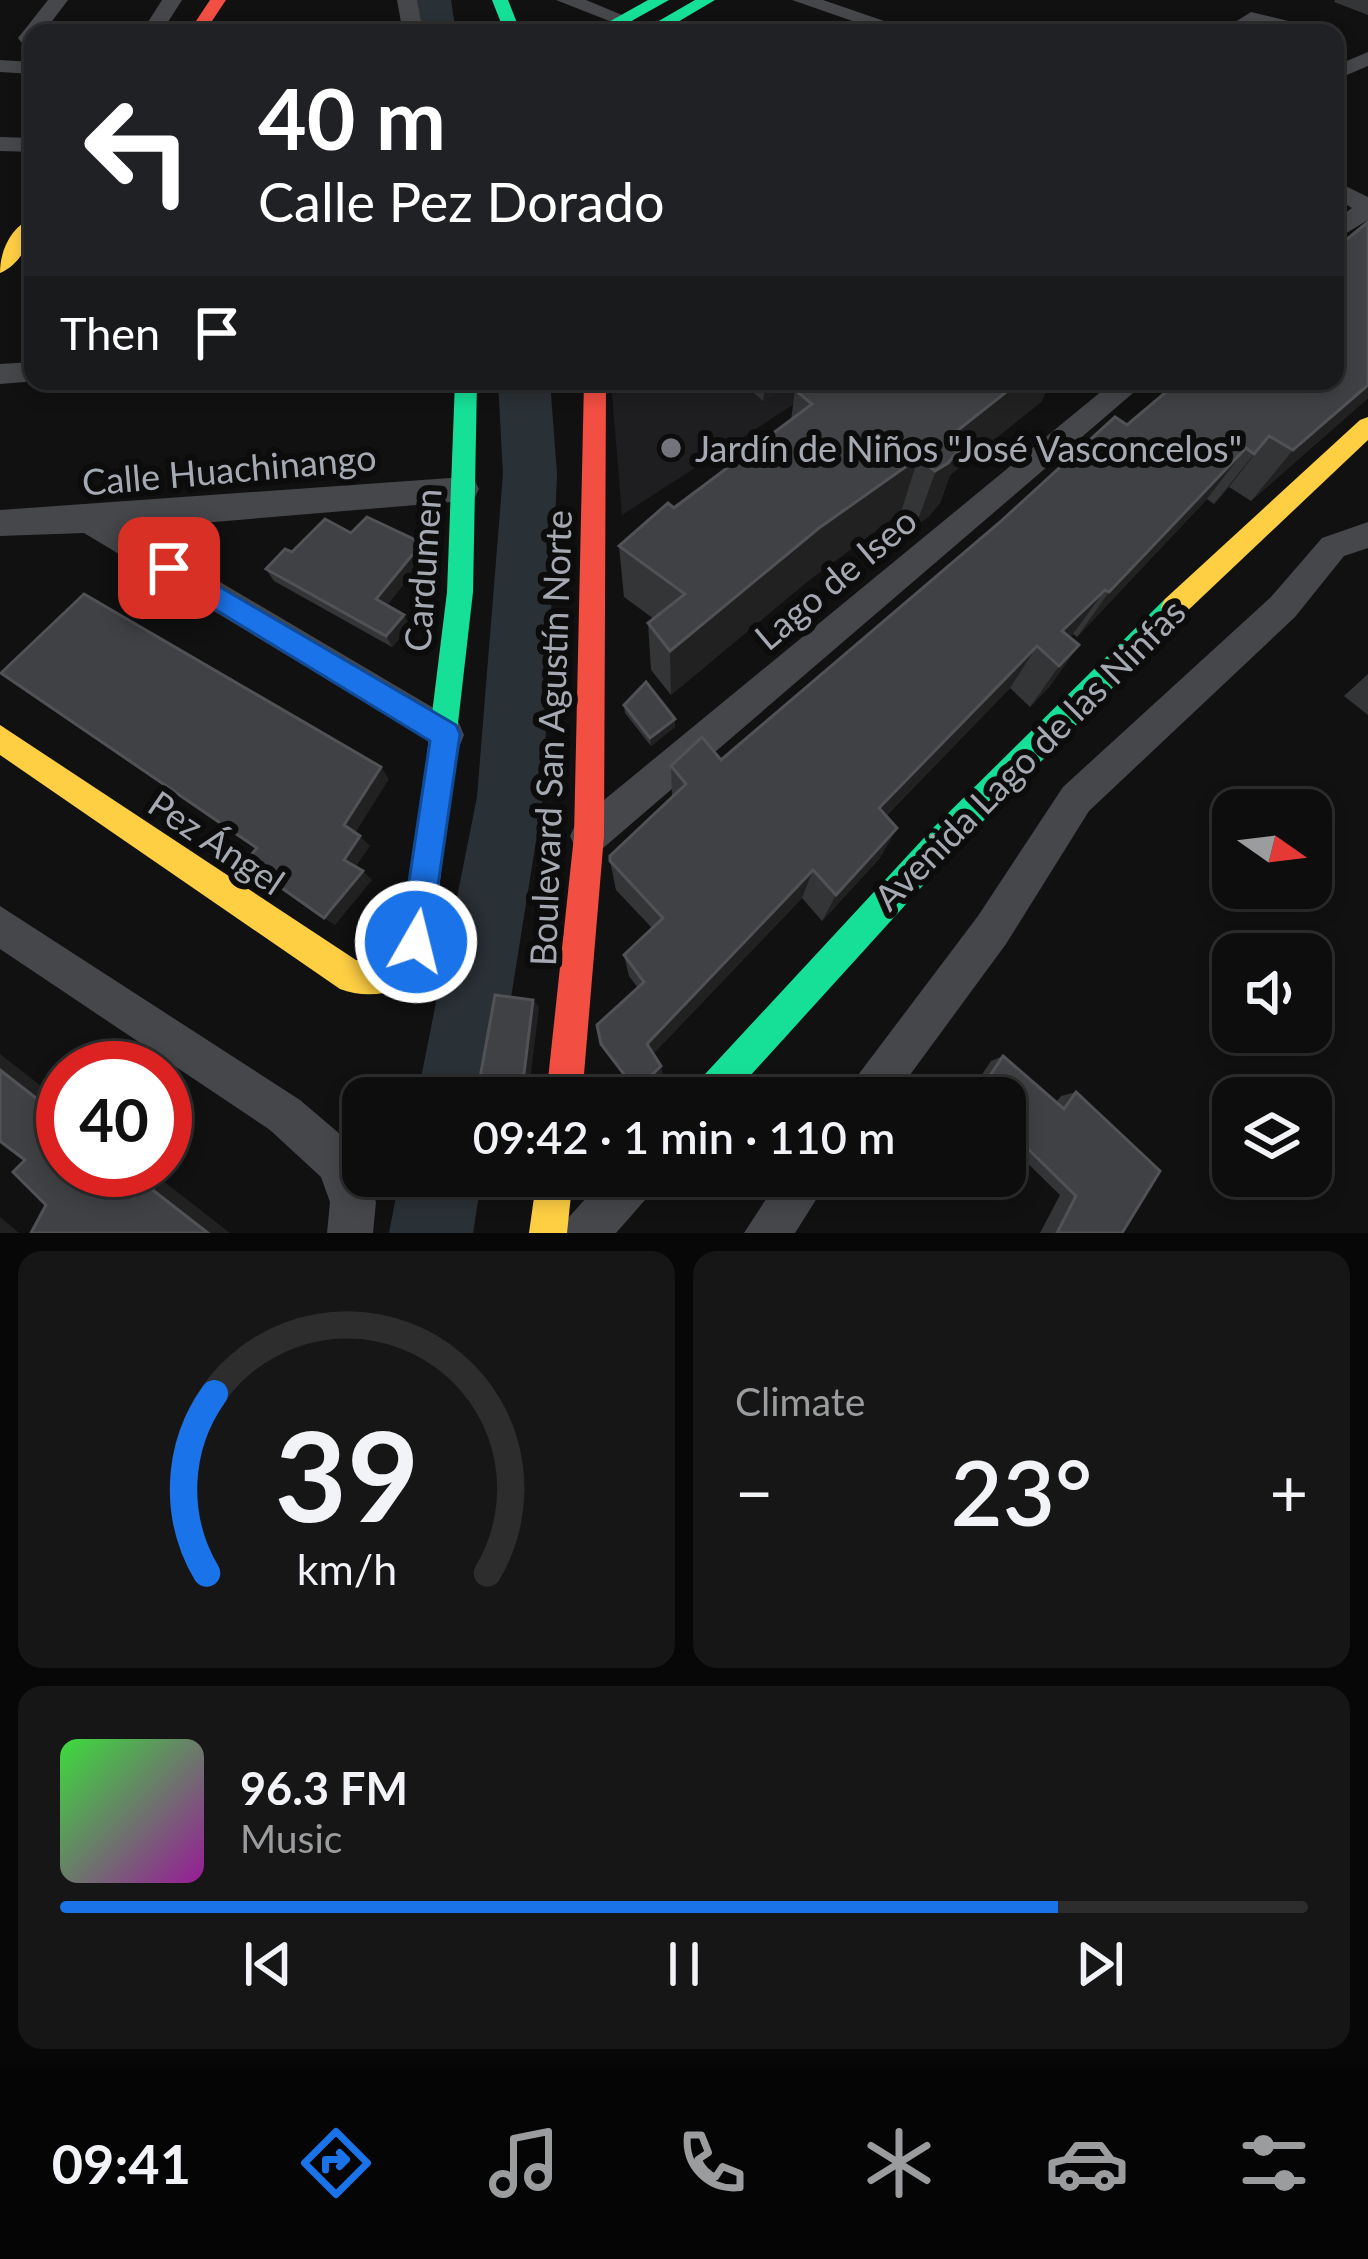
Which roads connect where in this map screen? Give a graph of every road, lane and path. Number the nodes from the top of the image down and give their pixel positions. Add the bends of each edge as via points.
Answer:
1 (58, 0) edge
2 (566, 0) edge
3 (707, 0) edge
4 (802, 0) edge
5 (39, 24) edge
6 (633, 24) edge
7 (657, 24) edge
8 (880, 24) edge
9 (1242, 24) edge
10 (1276, 24) edge
11 (1368, 207) edge
12 (1344, 225) edge
13 (466, 390) edge
14 (596, 390) edge
15 (1121, 390) edge
16 (1368, 426) edge
17 (464, 489) junction
18 (89, 520) junction
19 (0, 523) edge
20 (1368, 535) edge
21 (446, 734) junction
22 (0, 738) edge
23 (589, 836) junction
24 (0, 926) edge
25 (400, 973) joint
26 (566, 1077) edge
27 (725, 1077) edge
28 (883, 1077) edge
29 (552, 1197) edge
30 (617, 1197) edge
31 (794, 1197) edge
32 (350, 1233) edge
33 (548, 1233) edge
34 (585, 1233) edge
35 (767, 1233) edge

1 - 5 street
2 - 6 street
3 - 7 street
4 - 8 street
9 - 10 street
11 - 12 street
13 - 17 street, Cardumen
14 - 23 street, Boulevard San Agustín Norte via 606,555
15 - 23 street, Lago de Iseo
16 - 27 street, Avenida Lago de las Ninfas via 1246,536 892,890
17 - 18 street, Calle Huachinango
17 - 21 street, Cardumen
18 - 19 street, Calle Huachinango
18 - 21 street
20 - 28 street via 1333,547 1283,607 1076,799
21 - 25 street, Cardumen via 416,942
22 - 25 street, Pez Ángel via 352,977 377,982
23 - 26 street, Boulevard San Agustín Norte
24 - 32 street via 285,1115 338,1162 353,1202
29 - 33 street
30 - 34 street
31 - 35 street

